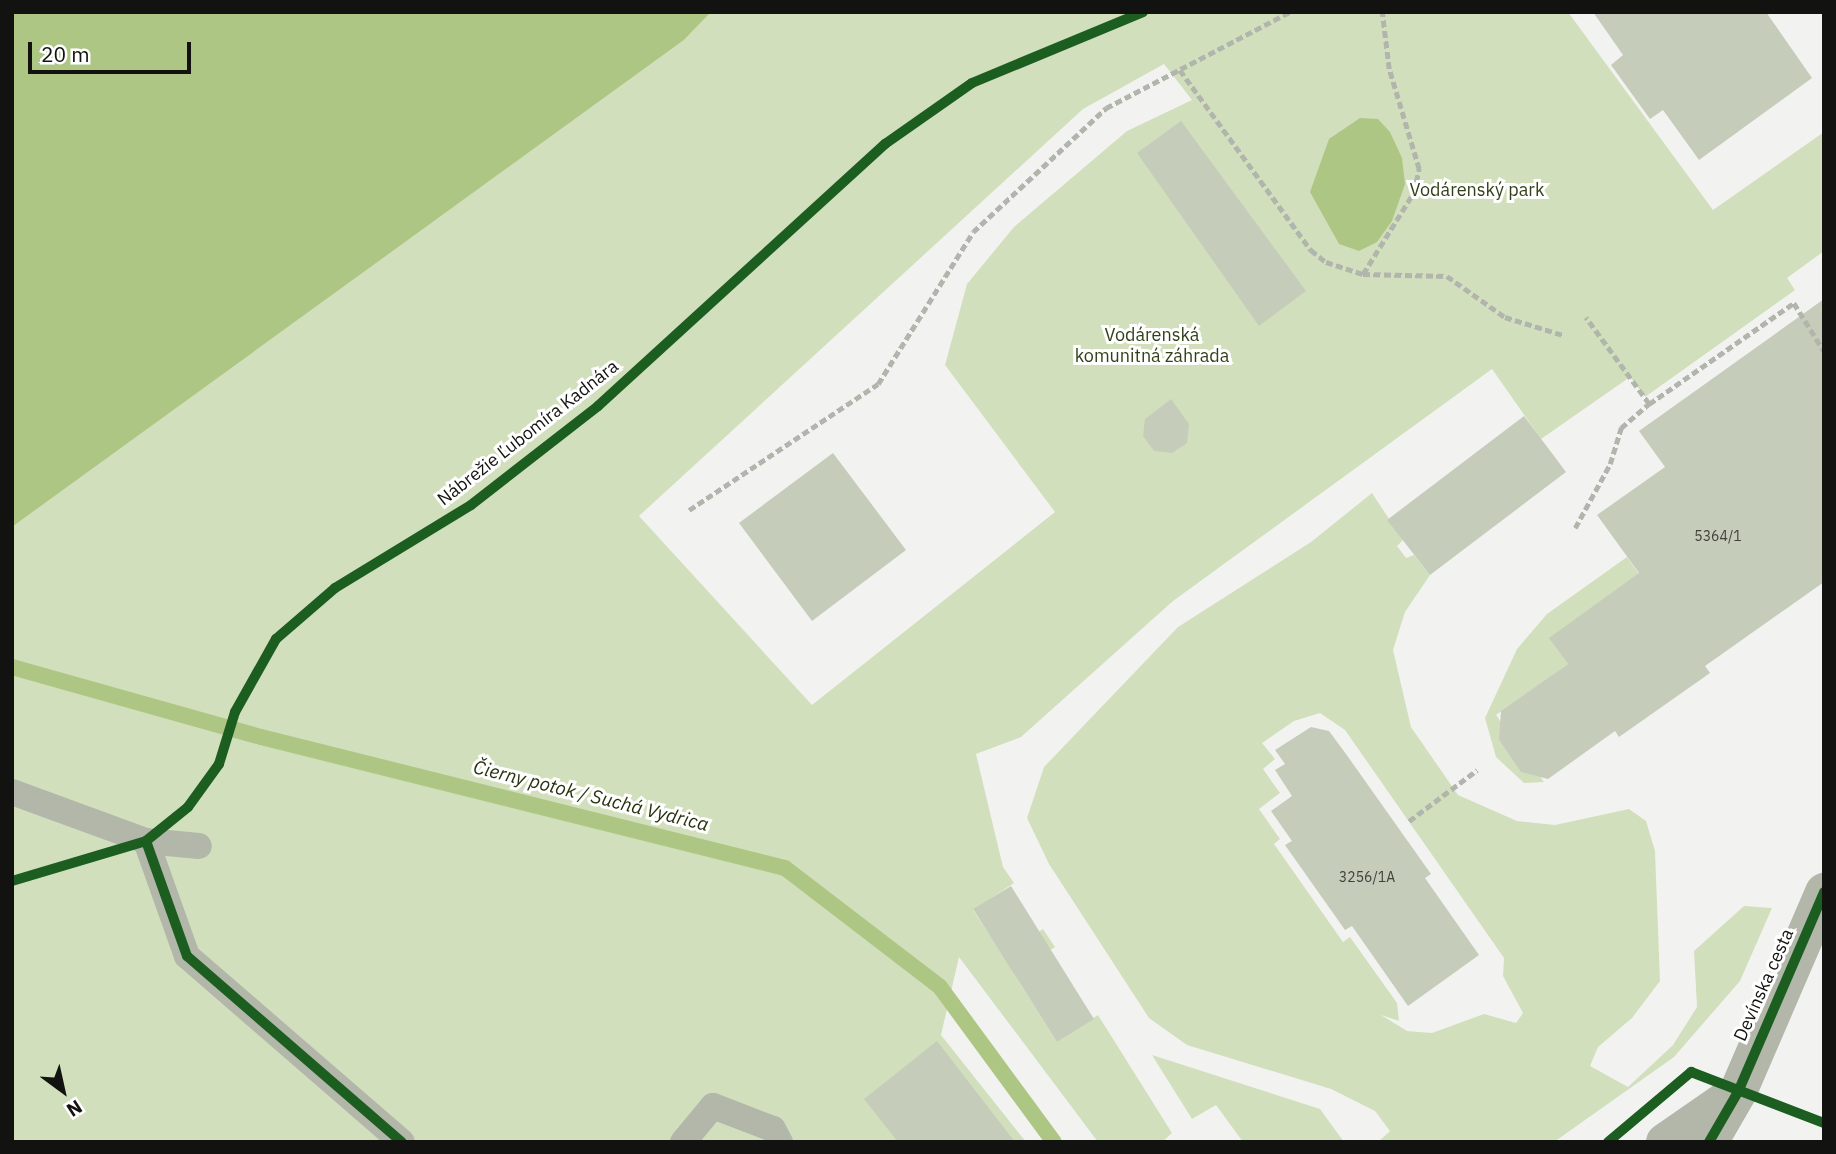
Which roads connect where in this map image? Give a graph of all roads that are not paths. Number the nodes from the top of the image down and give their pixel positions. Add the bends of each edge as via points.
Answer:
1 (12, 792) edge
2 (146, 841) junction
3 (199, 846) dead end
4 (1824, 892) edge
5 (1738, 1092) junction
6 (402, 1142) edge
7 (683, 1142) edge
8 (780, 1142) edge
9 (1665, 1142) edge
10 (1709, 1142) edge
11 (1736, 1142) edge

1 - 2 lane
2 - 3 lane
2 - 6 lane via 187,956
4 - 5 street, Devínska cesta
5 - 9 street
5 - 10 street
5 - 11 street
7 - 8 lane via 713,1106 773,1129

